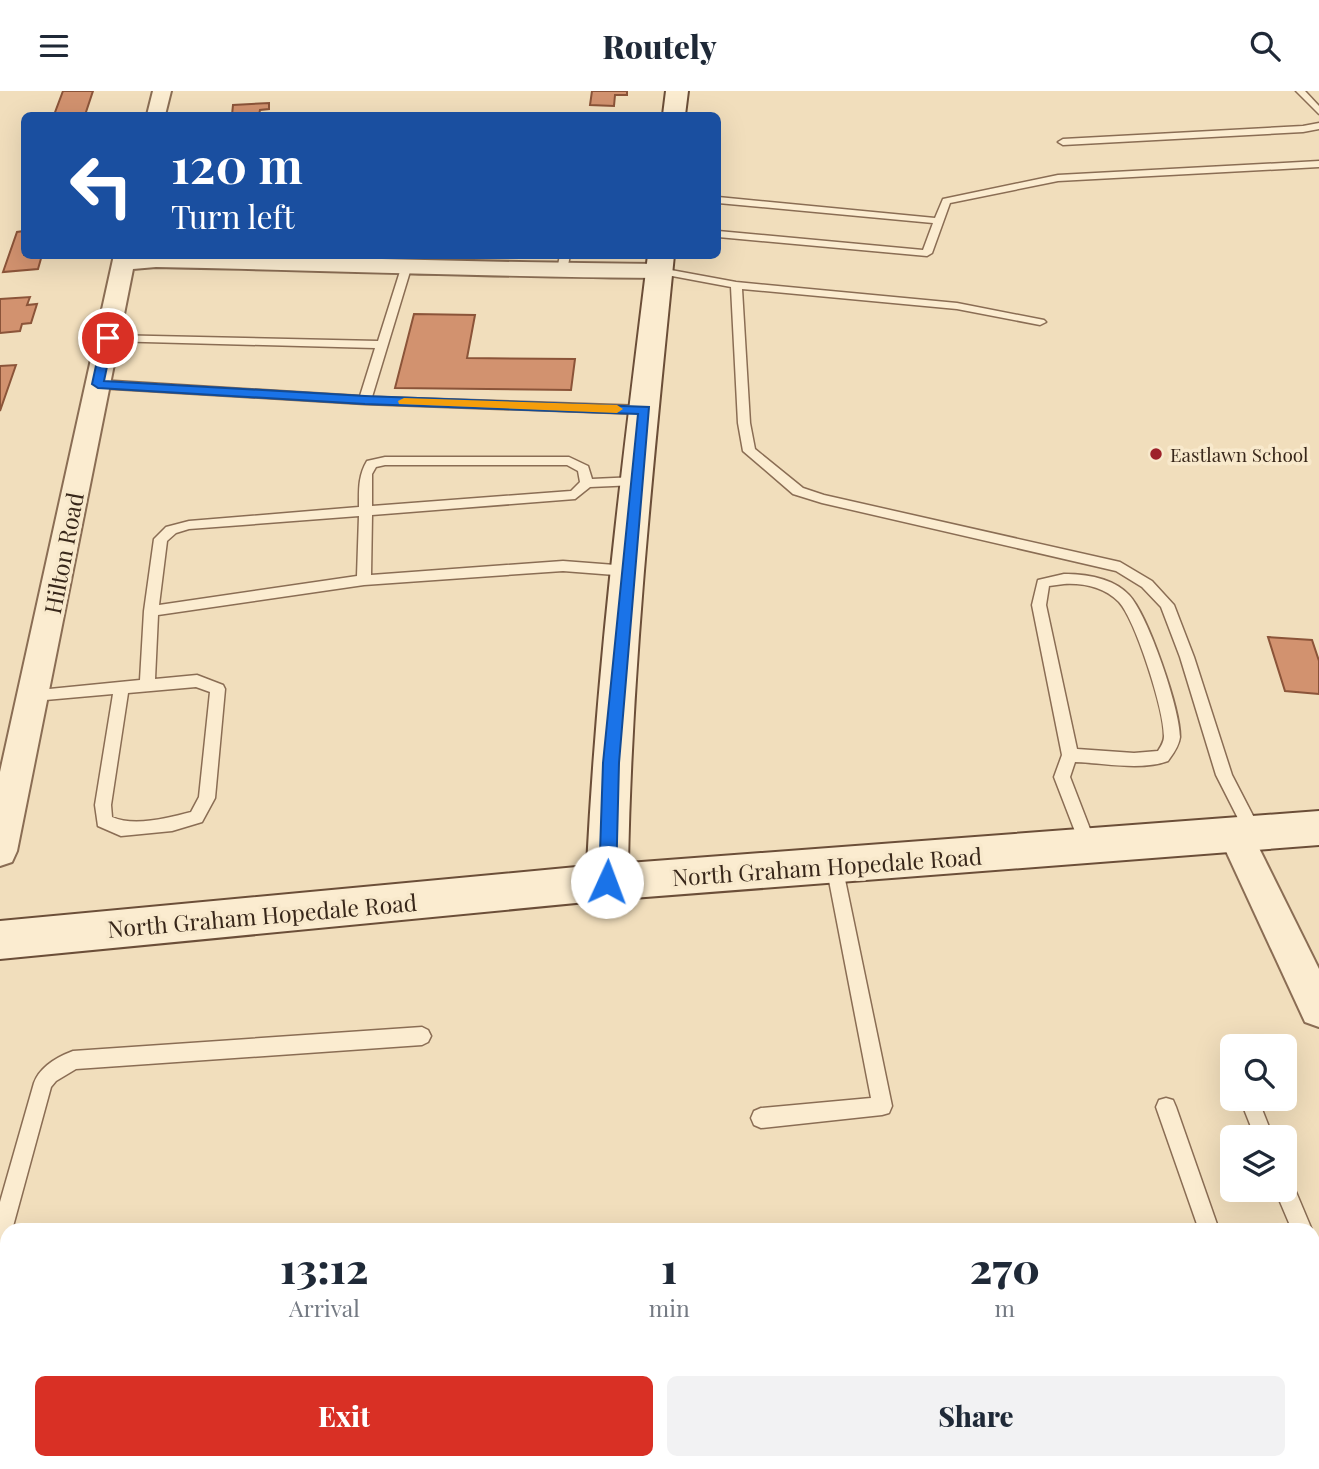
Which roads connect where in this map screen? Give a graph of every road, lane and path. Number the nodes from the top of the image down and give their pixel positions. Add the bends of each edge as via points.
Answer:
1 (162, 91) edge
2 (677, 91) edge
3 (1300, 91) edge
4 (1319, 111) edge
5 (157, 112) edge
6 (674, 112) edge
7 (1319, 126) edge
8 (1063, 142) dead end
9 (1319, 165) edge
10 (721, 199) edge
11 (939, 221) junction
12 (721, 235) edge
13 (124, 259) edge
14 (394, 262) edge
15 (466, 262) edge
16 (564, 263) edge
17 (661, 263) edge
18 (736, 285) junction
19 (1040, 322) dead end
20 (108, 338) junction
21 (382, 345) junction
22 (98, 384) junction
23 (365, 400) junction
24 (645, 410) junction
25 (636, 481) junction
26 (587, 483) junction
27 (365, 511) junction
28 (628, 571) junction
29 (364, 580) junction
30 (151, 611) junction
31 (147, 685) junction
32 (121, 688) junction
33 (34, 695) junction
34 (1070, 755) junction
35 (1319, 828) edge
36 (1245, 836) junction
37 (1089, 847) junction
38 (0, 851) edge
39 (834, 865) junction
40 (607, 882) junction
41 (0, 940) edge
42 (1319, 1009) edge
43 (422, 1036) dead end
44 (1166, 1107) dead end
45 (761, 1118) dead end
46 (1290, 1202) edge
47 (4, 1223) edge
48 (1207, 1223) edge
49 (1299, 1223) edge

1 - 5 street
2 - 6 street
3 - 4 lane
7 - 8 lane
9 - 11 lane via 1058,179 946,201
10 - 11 lane
11 - 12 lane via 927,253
13 - 14 street
13 - 20 street, Hilton Road
14 - 15 street
14 - 21 lane
15 - 16 street
16 - 17 street
17 - 18 lane
17 - 24 street
18 - 19 lane via 957,306
18 - 36 lane via 744,423 750,451 798,491 1120,567 1147,584 1167,605
20 - 21 lane
20 - 22 street, Hilton Road
21 - 23 lane
22 - 23 lane
22 - 33 street, Hilton Road
23 - 24 lane
24 - 25 street
25 - 26 lane
25 - 28 street
26 - 27 lane via 575,495
26 - 27 lane via 584,469 569,461 385,461 371,464 366,474
27 - 29 lane
27 - 30 lane via 171,530 162,539
28 - 29 lane via 563,566
28 - 40 street via 611,763
29 - 30 lane
30 - 31 lane
31 - 32 lane
31 - 32 lane via 197,681 218,688 207,798 196,817 172,824 121,829 104,821
32 - 33 lane
33 - 38 street, Hilton Road
34 - 34 lane via 1163,757 1172,740 1134,611 1123,597 1102,585 1070,576 1043,583 1038,605
34 - 37 lane via 1062,776
35 - 36 street, North Graham Hopedale Road
36 - 37 street, North Graham Hopedale Road
36 - 42 street
37 - 39 street, North Graham Hopedale Road
39 - 40 street, North Graham Hopedale Road
39 - 45 lane via 882,1106
40 - 41 street, North Graham Hopedale Road
43 - 47 lane via 64,1064 43,1083
44 - 48 lane
46 - 49 lane

